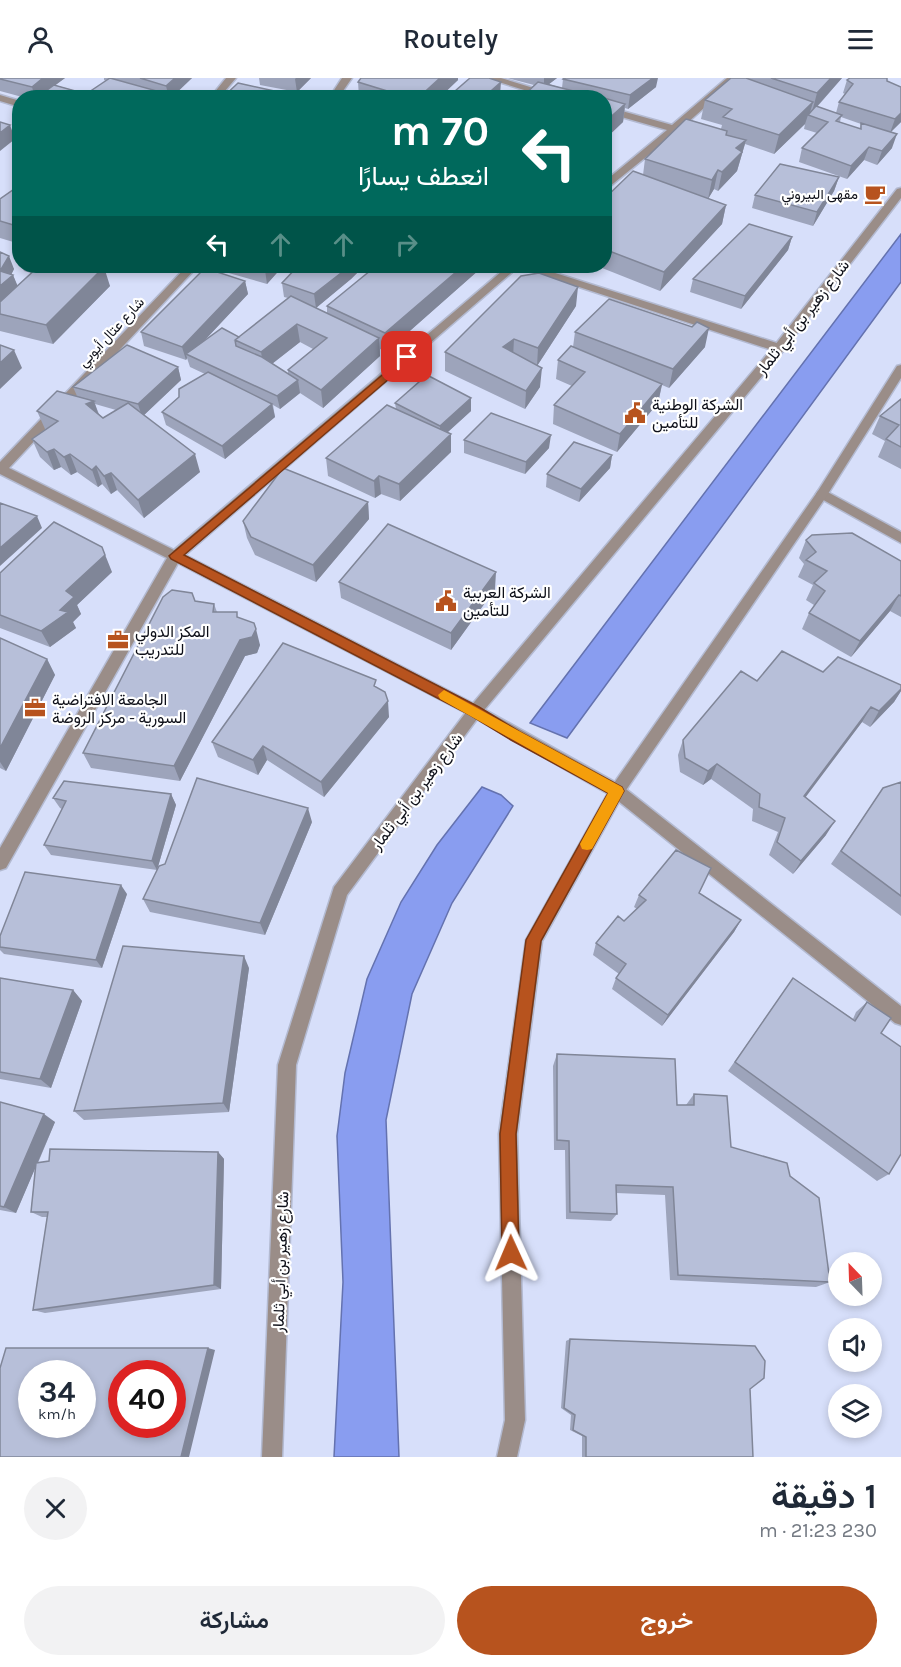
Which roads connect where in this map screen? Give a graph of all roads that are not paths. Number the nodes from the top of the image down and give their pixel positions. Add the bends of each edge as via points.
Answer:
1 (231, 78) edge
2 (491, 78) edge
3 (733, 78) edge
4 (221, 90) edge
5 (534, 90) edge
6 (612, 111) edge
7 (675, 129) junction
8 (612, 181) edge
9 (901, 191) edge
10 (187, 273) edge
11 (506, 273) edge
12 (545, 273) edge
13 (779, 348) junction
14 (901, 369) edge
15 (0, 469) edge
16 (822, 494) junction
17 (901, 538) edge
18 (175, 556) junction
19 (475, 711) junction
20 (617, 791) junction
21 (0, 863) edge
22 (901, 1017) edge
23 (272, 1457) edge
24 (507, 1457) edge

1 - 4 street
2 - 5 street
3 - 7 street
6 - 7 street
7 - 8 street
9 - 13 street, شارع زهير بن أبي ثلمار
10 - 15 street, شارع عتال أيوبي
11 - 18 street
12 - 13 street
13 - 19 street, شارع زهير بن أبي ثلمار
14 - 16 street
15 - 18 street
16 - 17 street
16 - 20 street
18 - 19 street
18 - 21 street
19 - 20 street
19 - 23 street, شارع زهير بن أبي ثلمار via 340,892 287,1065
20 - 22 street
20 - 24 street via 534,940 508,1134 514,1420

